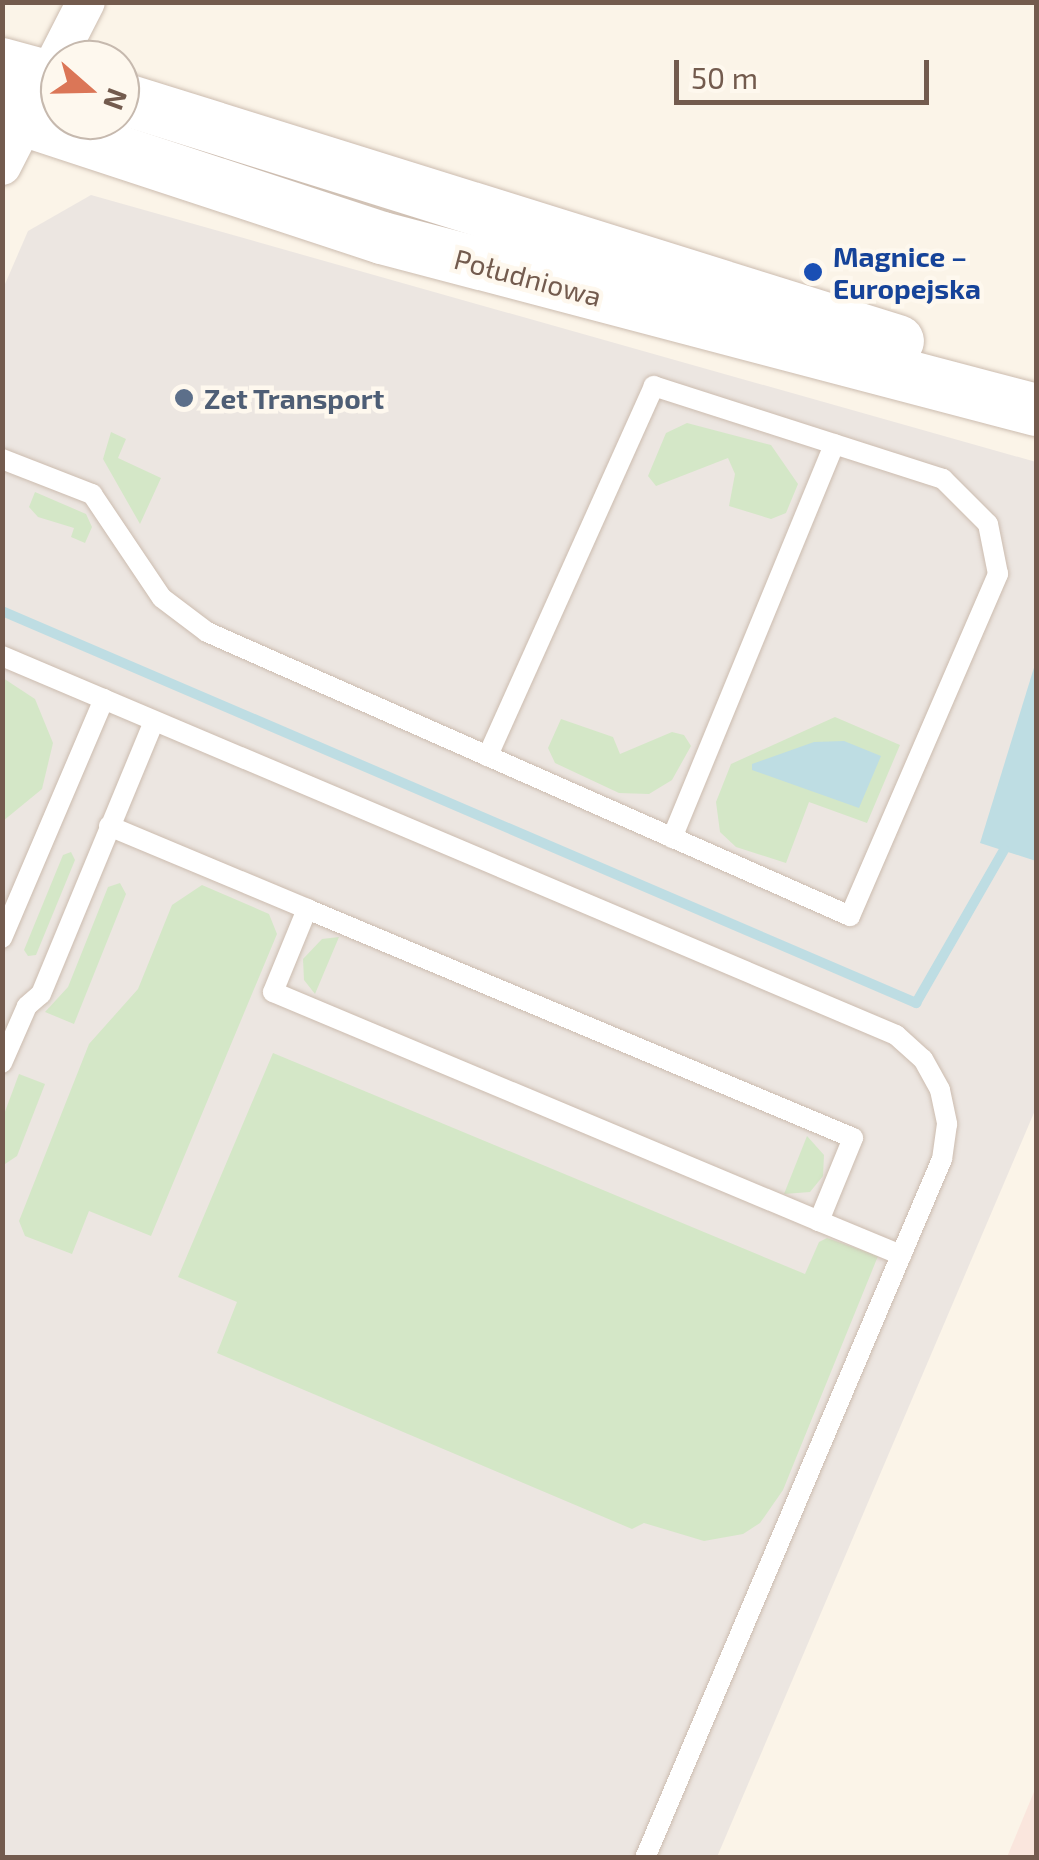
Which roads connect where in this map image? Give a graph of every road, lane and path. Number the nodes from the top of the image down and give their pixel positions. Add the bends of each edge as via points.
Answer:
1 (86, 2) edge
2 (28, 91) edge
3 (140, 104) edge
4 (2, 166) edge
5 (1036, 388) edge
6 (1036, 410) edge
7 (834, 444) junction
8 (2, 459) edge
9 (2, 656) edge
10 (104, 699) junction
11 (154, 721) junction
12 (488, 756) junction
13 (109, 826) junction
14 (672, 838) junction
15 (307, 909) junction
16 (2, 938) edge
17 (2, 1063) edge
18 (819, 1221) junction
19 (902, 1256) junction
20 (645, 1858) edge

1 - 2 street
2 - 4 street
2 - 6 main road, Południowa via 382,238
3 - 5 main road, Południowa via 472,204
7 - 12 lane via 654,386
7 - 14 lane
7 - 14 lane via 943,479 988,524 998,574 850,916
8 - 12 lane via 92,494 162,598 206,632
9 - 10 lane
10 - 11 lane
10 - 16 lane
11 - 13 lane
11 - 19 lane via 896,1035 932,1074 947,1124 942,1159
12 - 14 lane
13 - 15 lane
13 - 17 lane via 40,994 26,1006
15 - 18 lane via 273,992
15 - 18 lane via 854,1138
18 - 19 lane
19 - 20 lane

